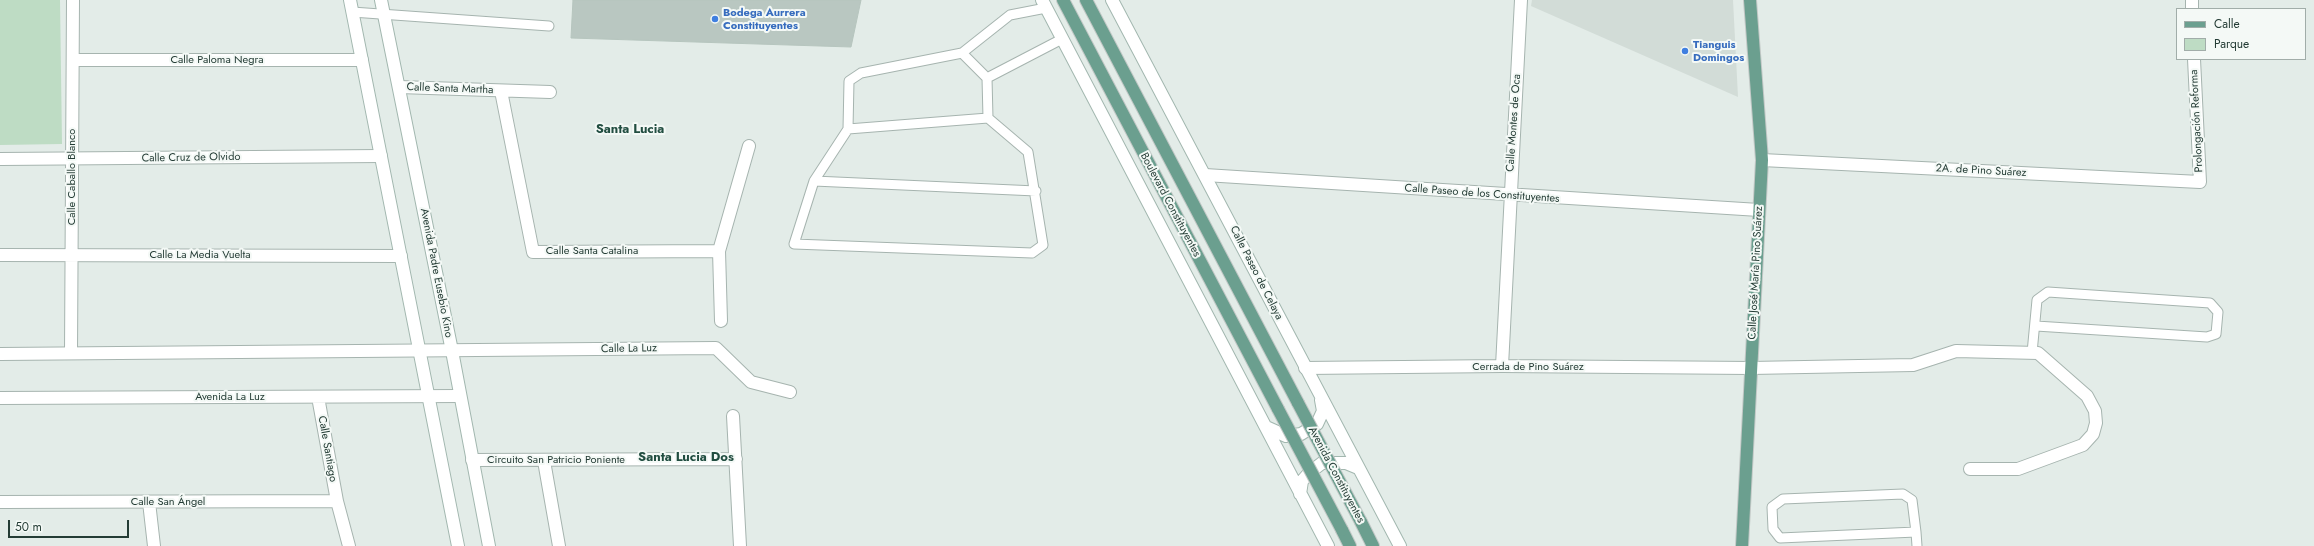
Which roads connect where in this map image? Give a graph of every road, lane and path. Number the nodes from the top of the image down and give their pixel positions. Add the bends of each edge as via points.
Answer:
1 (73, 0) edge
2 (381, 0) edge
3 (1063, 0) edge
4 (1086, 0) edge
5 (1112, 0) edge
6 (1522, 0) edge
7 (1750, 0) edge
8 (1044, 4) edge
9 (351, 6) edge
10 (384, 14) junction
11 (549, 26) dead end
12 (1062, 39) junction
13 (962, 53) junction
14 (73, 60) junction
15 (362, 60) junction
16 (2194, 60) edge
17 (988, 78) junction
18 (399, 87) junction
19 (501, 91) junction
20 (550, 92) dead end
21 (988, 118) junction
22 (848, 129) junction
23 (749, 146) dead end
24 (381, 156) junction
25 (0, 159) edge
26 (72, 159) junction
27 (1762, 160) junction
28 (1205, 175) junction
29 (814, 181) junction
30 (2200, 182) joint
31 (1036, 191) junction
32 (1509, 196) junction
33 (1759, 210) junction
34 (720, 251) junction
35 (72, 254) junction
36 (0, 255) edge
37 (401, 256) junction
38 (721, 321) dead end
39 (2036, 326) junction
40 (419, 351) junction
41 (452, 351) junction
42 (2032, 353) junction
43 (0, 354) edge
44 (71, 354) junction
45 (1502, 366) junction
46 (1305, 368) junction
47 (1751, 368) junction
48 (790, 392) dead end
49 (428, 396) junction
50 (460, 396) junction
51 (318, 397) junction
52 (0, 398) edge
53 (1321, 398) junction
54 (1298, 403) joint
55 (1278, 409) joint
56 (733, 416) dead end
57 (1266, 427) junction
58 (736, 459) junction
59 (472, 460) junction
60 (544, 461) junction
61 (1358, 468) junction
62 (1970, 469) dead end
63 (1300, 494) junction
64 (337, 501) junction
65 (0, 502) edge
66 (149, 502) junction
67 (1916, 532) junction
68 (154, 546) edge
69 (349, 546) edge
70 (458, 546) edge
71 (489, 546) edge
72 (559, 546) edge
73 (740, 546) edge
74 (1328, 546) edge
75 (1350, 546) edge
76 (1373, 546) edge
77 (1400, 546) edge
78 (1742, 546) edge
79 (1917, 546) edge

1 - 14 street, Calle Caballo Blanco
2 - 10 street, Avenida Padre Eusebio Kino
3 - 55 main road, Boulevard Constituyentes
4 - 54 main road, Boulevard Constituyentes
5 - 28 street, Calle Paseo de Celaya
6 - 32 street, Calle Montes de Oca
7 - 27 main road, Calle José María Pino Suárez
8 - 12 street
8 - 13 lane via 1010,15
9 - 10 lane
9 - 15 street
10 - 11 lane
10 - 18 street, Avenida Padre Eusebio Kino
12 - 17 lane
12 - 57 street
13 - 17 lane
13 - 22 lane via 861,73 849,81
14 - 15 street, Calle Paloma Negra
14 - 26 street, Calle Caballo Blanco
15 - 24 street
16 - 30 street, Prolongación Reforma
17 - 21 lane
18 - 19 street, Calle Santa Martha
18 - 41 street, Avenida Padre Eusebio Kino
19 - 20 street, Calle Santa Martha
19 - 34 street, Calle Santa Catalina via 533,252
21 - 22 lane
21 - 31 lane via 1028,152
22 - 29 lane
23 - 34 street
24 - 26 street, Calle Cruz de Olvido
24 - 37 street
25 - 26 street, Calle Cruz de Olvido
26 - 35 street, Calle Caballo Blanco
27 - 30 street, 2A. de Pino Suárez
27 - 33 main road, Calle José María Pino Suárez
28 - 32 street, Calle Paseo de los Constituyentes
28 - 46 street, Calle Paseo de Celaya
29 - 31 lane
29 - 31 lane via 794,244 1032,253 1044,244
32 - 33 street, Calle Paseo de los Constituyentes
32 - 45 street, Calle Montes de Oca
33 - 47 main road, Calle José María Pino Suárez
34 - 38 street
35 - 36 street, Calle La Media Vuelta
35 - 37 street, Calle La Media Vuelta
35 - 44 street, Calle Caballo Blanco
37 - 40 street
39 - 39 lane via 2037,300 2048,292 2210,303 2218,312 2216,334 2207,337
39 - 42 lane
40 - 41 street
40 - 44 street
40 - 49 street
41 - 48 street, Calle La Luz via 716,348 751,382
41 - 50 street, Avenida Padre Eusebio Kino
42 - 47 street, Cerrada de Pino Suárez via 1956,351 1913,365
42 - 62 street via 2038,353 2087,396 2095,412 2093,434 2083,445 2018,469
43 - 44 street
45 - 46 street, Cerrada de Pino Suárez
45 - 47 street, Cerrada de Pino Suárez
46 - 53 street, Calle Paseo de Celaya
47 - 78 main road, Calle José María Pino Suárez
49 - 50 street, Avenida La Luz
49 - 51 street, Avenida La Luz
49 - 70 street
50 - 59 street, Avenida Padre Eusebio Kino
51 - 52 street, Avenida La Luz
51 - 64 street, Calle Santiago
53 - 57 street via 1323,411 1317,424 1300,434 1286,436
53 - 61 street, Calle Paseo de Celaya
54 - 76 main road, Avenida Constituyentes, bridge
55 - 75 main road, Avenida Constituyentes, bridge
56 - 58 street
57 - 63 street
58 - 60 street, Circuito San Patricio Poniente
58 - 73 street
59 - 60 street, Circuito San Patricio Poniente
59 - 71 street, Avenida Padre Eusebio Kino
60 - 72 street
61 - 63 street via 1346,463 1322,463 1302,481
61 - 77 street, Calle Paseo de Celaya
63 - 74 street
64 - 66 street, Calle San Ángel
64 - 69 street, Calle Santiago
65 - 66 street, Calle San Ángel
66 - 68 street
67 - 67 lane via 1912,500 1903,494 1783,499 1772,507 1773,529 1780,538
67 - 79 lane

